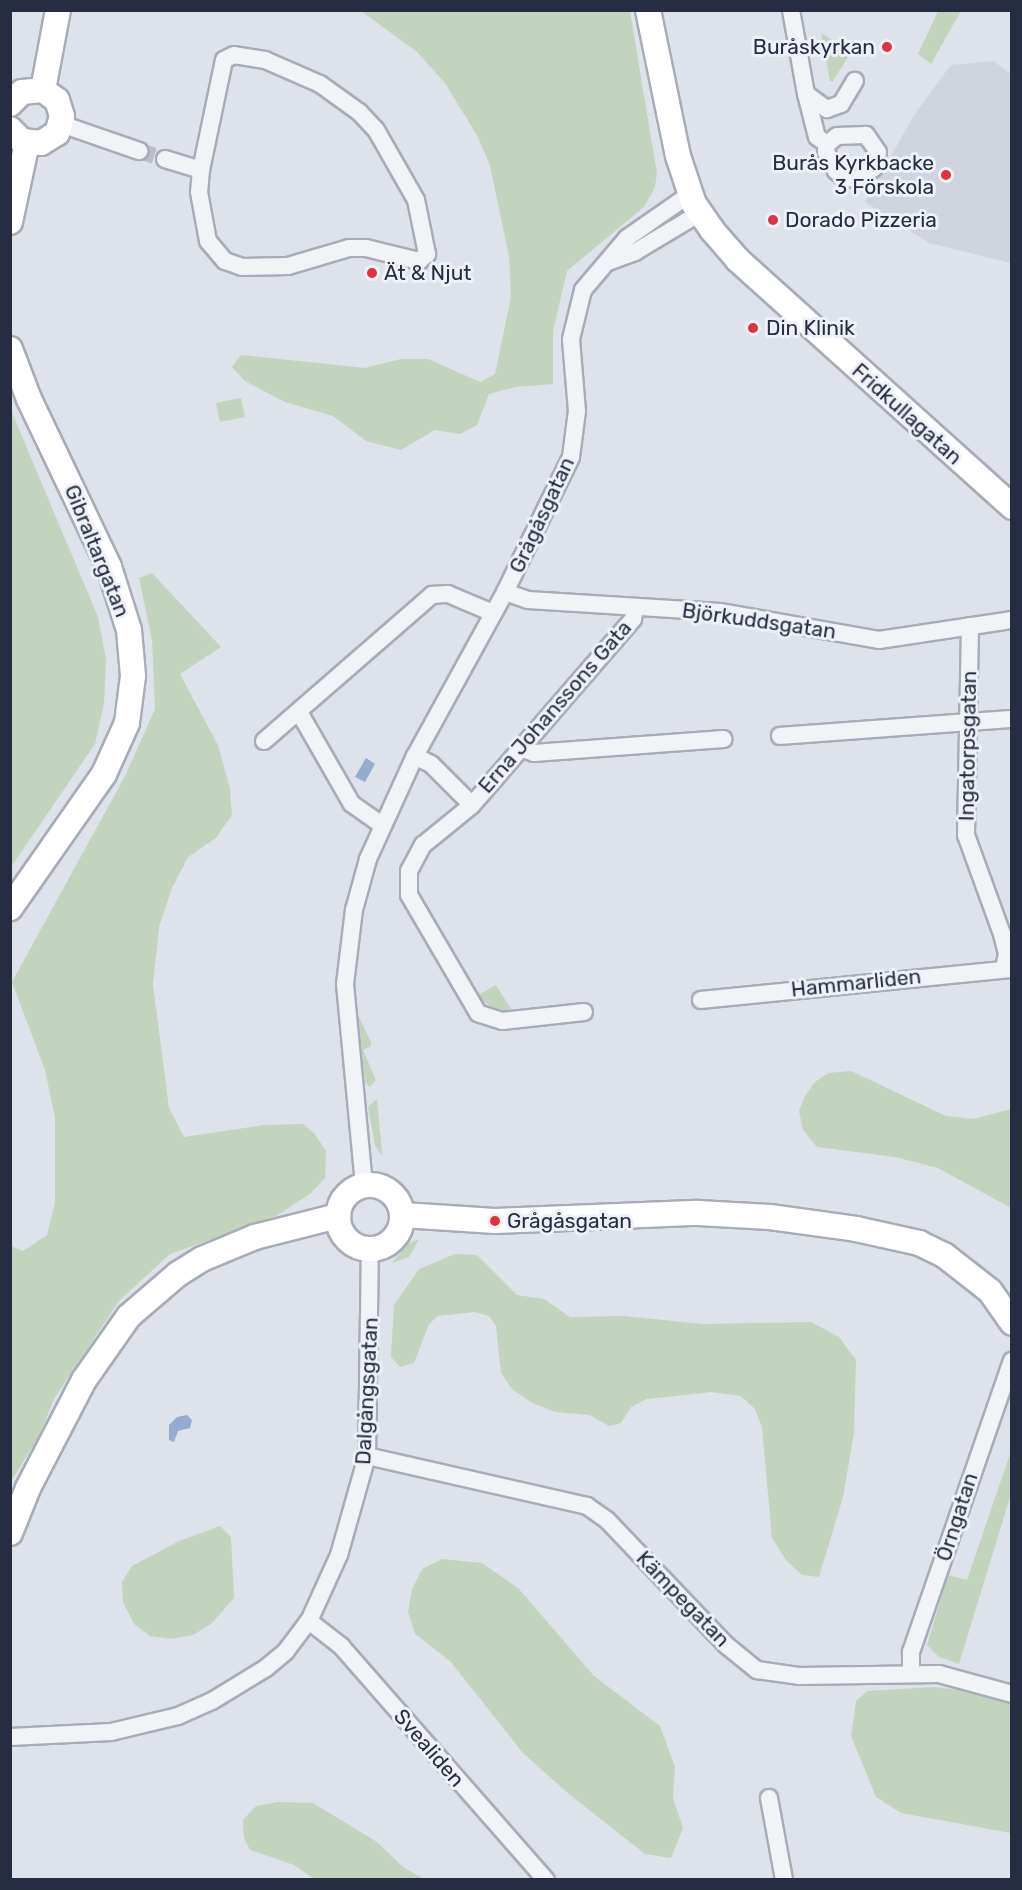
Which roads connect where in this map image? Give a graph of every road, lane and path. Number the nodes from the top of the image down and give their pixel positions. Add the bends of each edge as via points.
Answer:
1 (58, 10) edge
2 (648, 10) edge
3 (791, 10) edge
4 (855, 81) dead end
5 (43, 90) junction
6 (806, 94) junction
7 (10, 104) edge
8 (61, 124) junction
9 (19, 136) edge
10 (827, 144) dead end
11 (139, 151) tunnel mouth
12 (165, 159) tunnel mouth
13 (201, 170) junction
14 (695, 203) junction
15 (10, 222) edge
16 (10, 350) edge
17 (1011, 507) edge
18 (505, 592) junction
19 (636, 608) junction
20 (493, 614) junction
21 (1011, 620) edge
22 (970, 626) junction
23 (299, 712) junction
24 (1011, 719) edge
25 (968, 723) junction
26 (780, 736) dead end
27 (723, 739) dead end
28 (264, 741) dead end
29 (521, 748) junction
30 (416, 756) junction
31 (472, 805) junction
32 (382, 825) junction
33 (10, 908) edge
34 (1008, 968) edge
35 (701, 1000) dead end
36 (584, 1012) dead end
37 (364, 1185) junction
38 (403, 1215) junction
39 (338, 1216) junction
40 (370, 1250) junction
41 (1011, 1323) edge
42 (1011, 1361) edge
43 (367, 1456) junction
44 (10, 1533) edge
45 (309, 1621) junction
46 (911, 1674) junction
47 (1011, 1694) edge
48 (10, 1737) edge
49 (769, 1798) dead end
50 (546, 1880) edge
51 (784, 1880) edge

1 - 5 street
2 - 14 street, Fridkullagatan via 678,156
3 - 6 street
4 - 6 street via 842,104 826,109
5 - 7 street via 22,92
5 - 8 street via 59,103
6 - 10 street via 818,137
8 - 9 street via 46,141
8 - 11 street
9 - 15 street
12 - 13 street
13 - 13 street via 199,192 208,241 225,261 242,267 288,266 349,248 366,248 419,261 427,254 416,200 376,130 359,112 320,84 266,60 234,55 224,60
14 - 17 street, Fridkullagatan via 738,260
14 - 18 street, Grågåsgatan via 627,238 583,290 572,324 577,411 571,457
16 - 33 street, Gibraltargatan via 29,399 109,567 129,630 133,676 127,723 104,774
18 - 19 street, Björkuddsgatan via 528,600
18 - 20 street, Grågåsgatan
19 - 22 street, Björkuddsgatan via 720,612 879,640
19 - 29 street, Erna Johanssons Gata via 633,619
20 - 23 street via 448,594 432,595
20 - 30 street, Grågåsgatan
21 - 22 street, Björkuddsgatan
22 - 25 street, Ingatorpsgatan
23 - 28 street
23 - 32 street via 352,804
24 - 25 street
25 - 26 street
25 - 34 street, Ingatorpsgatan via 966,835 1002,934
27 - 29 street via 534,753
29 - 31 street, Erna Johanssons Gata
30 - 31 street via 431,764
30 - 32 street, Grågåsgatan
31 - 36 street via 412,858 407,885 422,921 470,1002 486,1018 502,1021
32 - 37 street, Grågåsgatan via 354,910 346,966 348,1040
34 - 35 street, Hammarliden
37 - 38 street via 390,1191
37 - 39 street via 348,1193
38 - 40 street via 394,1239
38 - 41 street via 495,1221 699,1213 770,1217 856,1229 909,1240 944,1255 990,1290
39 - 40 street via 344,1236
39 - 44 street via 255,1237 202,1259 129,1316 84,1380 28,1488
40 - 43 street, Dalgångsgatan
42 - 46 street, Örngatan via 911,1652
43 - 45 street, Dalgångsgatan via 339,1555
43 - 46 street, Kämpegatan via 593,1509 726,1645 757,1670 799,1677
45 - 48 street, Dalgångsgatan via 266,1668 212,1701 178,1716 111,1732
45 - 50 street, Svealiden via 341,1647
46 - 47 street, Kämpegatan via 939,1674
49 - 51 street

